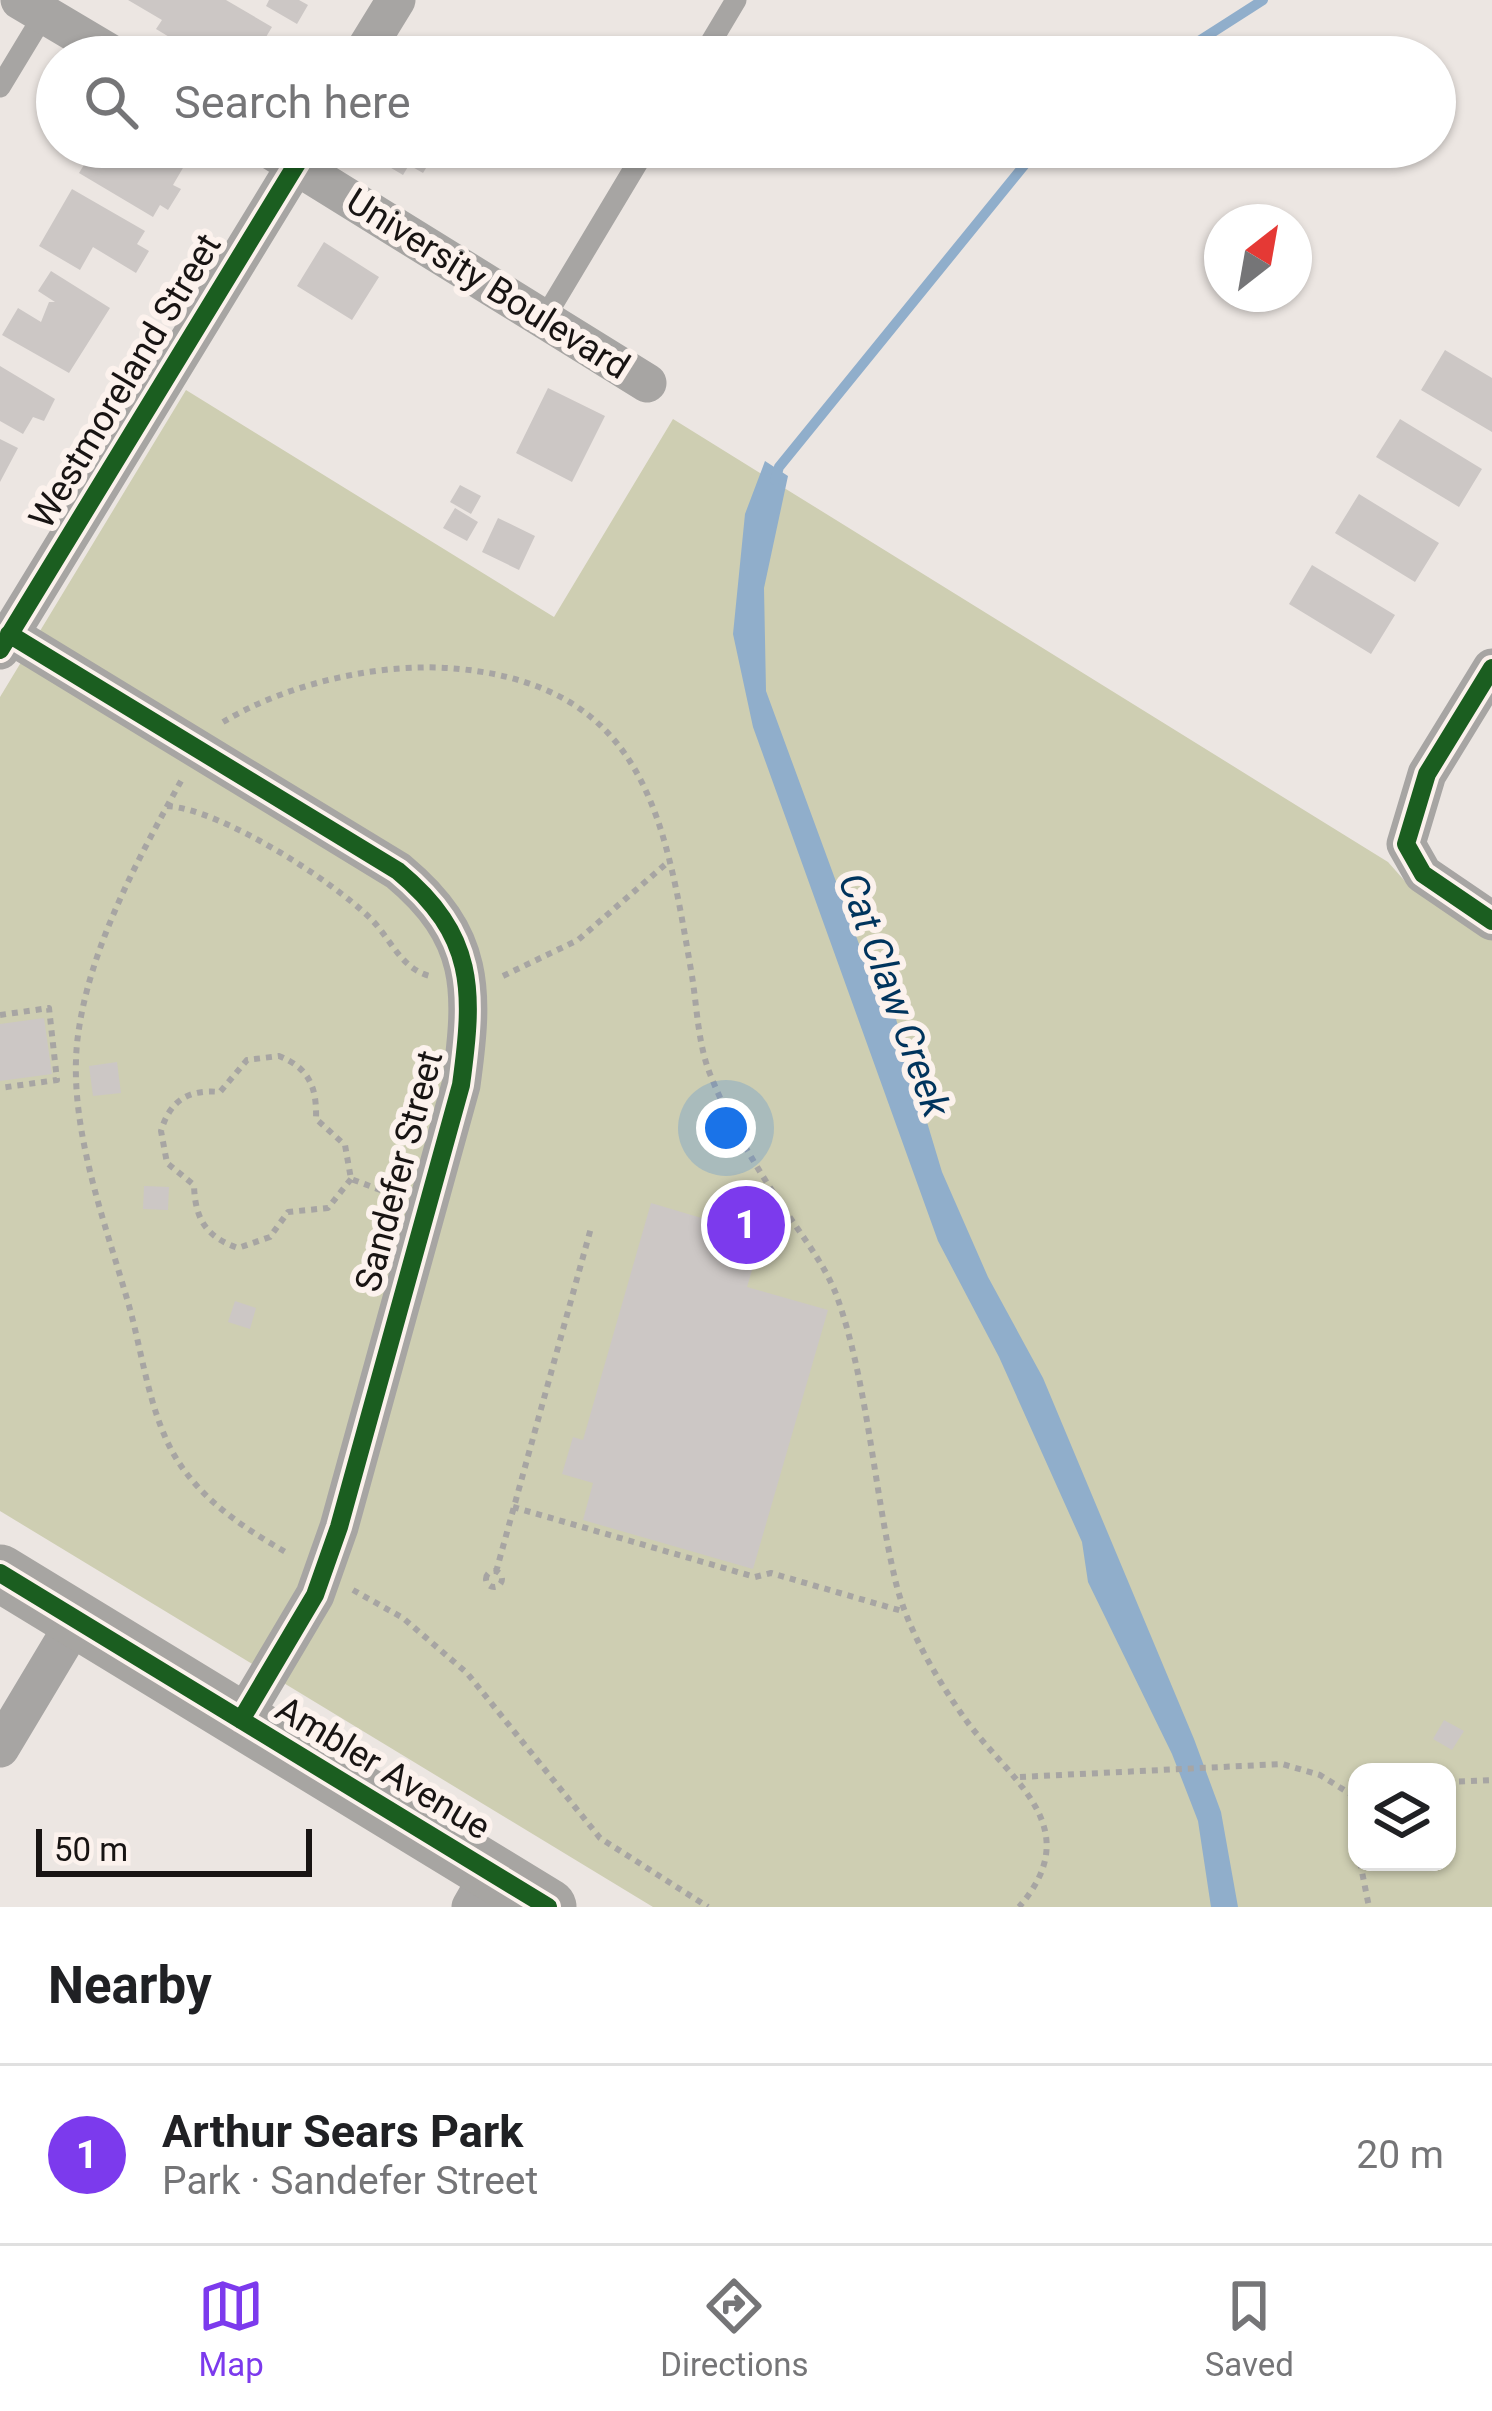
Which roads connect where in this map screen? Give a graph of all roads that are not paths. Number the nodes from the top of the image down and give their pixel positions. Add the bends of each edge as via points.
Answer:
1 (396, 0) edge
2 (736, 0) edge
3 (39, 5) edge
4 (85, 36) edge
5 (375, 36) edge
6 (714, 36) edge
7 (0, 87) edge
8 (281, 168) edge
9 (313, 168) edge
10 (634, 168) edge
11 (544, 319) junction
12 (647, 383) dead end
13 (5, 642) edge
14 (1492, 668) edge
15 (1492, 921) edge
16 (0, 1573) edge
17 (76, 1621) junction
18 (241, 1720) junction
19 (0, 1748) edge
20 (481, 1889) edge
21 (548, 1907) edge

1 - 5 street
2 - 6 lane
3 - 4 street
3 - 7 lane
8 - 13 street, Westmoreland Street
9 - 11 street, University Boulevard
10 - 11 lane
11 - 12 street, University Boulevard
13 - 18 street, Sandefer Street via 333,829 426,894 448,919 465,978 470,1023 461,1085 322,1573
14 - 15 street via 1427,774 1406,844 1424,874
16 - 17 main road, Ambler Avenue
17 - 18 main road, Ambler Avenue
17 - 19 street
18 - 20 main road, Ambler Avenue
20 - 21 main road, Ambler Avenue

